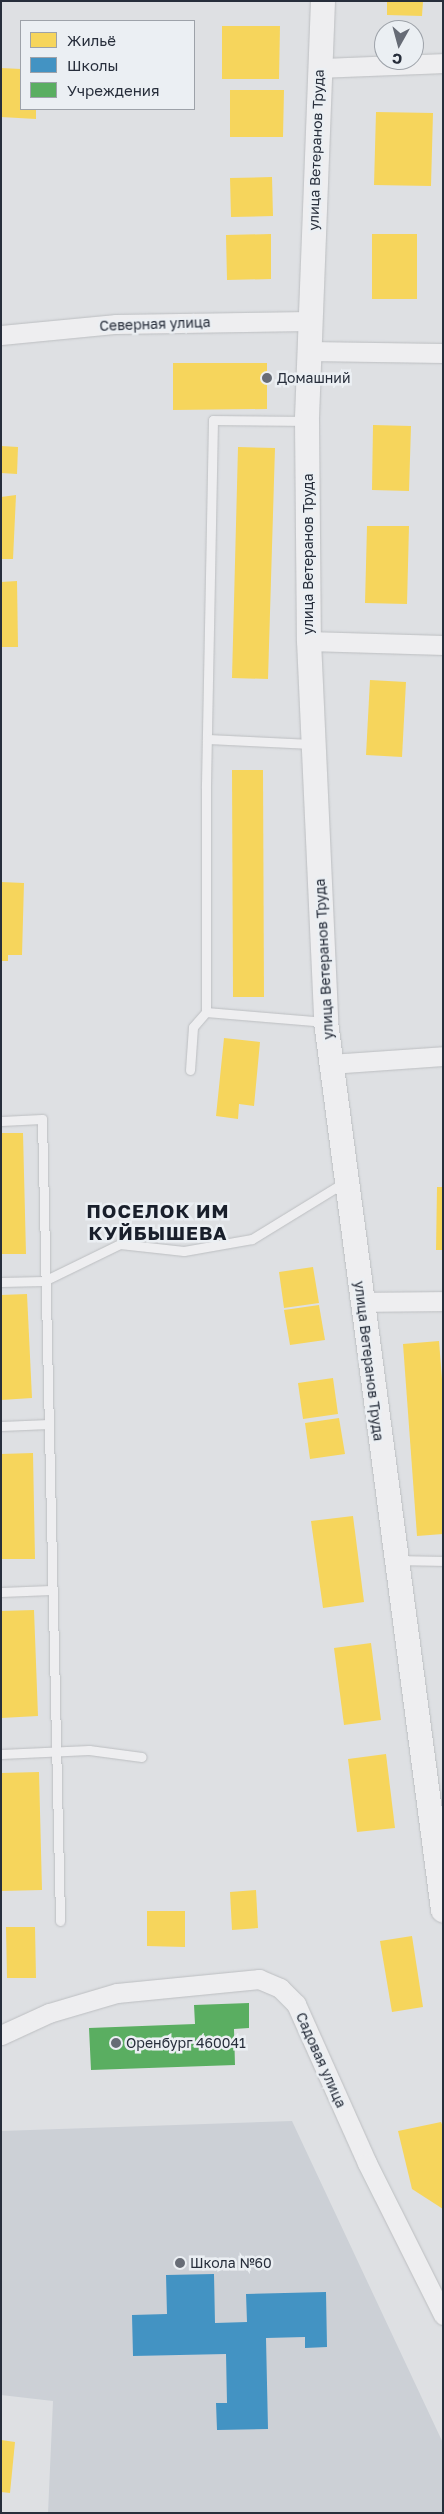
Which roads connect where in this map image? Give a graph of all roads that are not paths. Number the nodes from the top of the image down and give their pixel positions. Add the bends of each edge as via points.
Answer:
1 (323, 1) edge
2 (443, 63) edge
3 (320, 68) junction
4 (309, 321) junction
5 (1, 335) edge
6 (308, 351) junction
7 (443, 353) edge
8 (307, 421) junction
9 (309, 640) junction
10 (443, 645) edge
11 (207, 739) junction
12 (313, 744) junction
13 (206, 1012) junction
14 (326, 1022) junction
15 (443, 1056) edge
16 (330, 1064) junction
17 (190, 1070) dead end
18 (1, 1120) edge
19 (346, 1182) junction
20 (44, 1281) junction
21 (1, 1282) edge
22 (443, 1300) edge
23 (361, 1302) junction
24 (49, 1424) junction
25 (1, 1426) edge
26 (395, 1560) junction
27 (443, 1561) edge
28 (51, 1590) junction
29 (1, 1592) edge
30 (1, 1754) edge
31 (57, 1754) junction
32 (142, 1757) dead end
33 (434, 1794) edge
34 (443, 1910) edge
35 (60, 1921) dead end
36 (1, 2035) edge
37 (443, 2315) edge

1 - 3 street, улица Ветеранов Труда
2 - 3 street
3 - 4 street, улица Ветеранов Труда
4 - 5 street, Северная улица via 116,324
4 - 6 street, улица Ветеранов Труда
6 - 7 street
6 - 8 street, улица Ветеранов Труда
8 - 9 street, улица Ветеранов Труда
8 - 11 lane via 213,420
9 - 10 street
9 - 12 street, улица Ветеранов Труда
11 - 12 lane
11 - 13 lane
12 - 14 street, улица Ветеранов Труда
13 - 14 lane
13 - 17 lane via 193,1027
14 - 16 street, улица Ветеранов Труда
15 - 16 street
16 - 19 street, улица Ветеранов Труда
18 - 20 lane via 42,1118
19 - 20 lane via 252,1239 184,1251 120,1244
19 - 23 street, улица Ветеранов Труда
20 - 21 lane
20 - 24 lane
22 - 23 street
23 - 26 street, улица Ветеранов Труда
24 - 25 lane
24 - 28 lane
26 - 27 lane
26 - 33 street, улица Ветеранов Труда
28 - 29 lane
28 - 31 lane
30 - 31 lane
31 - 32 lane via 89,1750
31 - 35 lane
33 - 34 street, улица Ветеранов Труда
36 - 37 street, Садовая улица via 49,2013 117,1993 259,1979 280,1988 296,2004 367,2163

